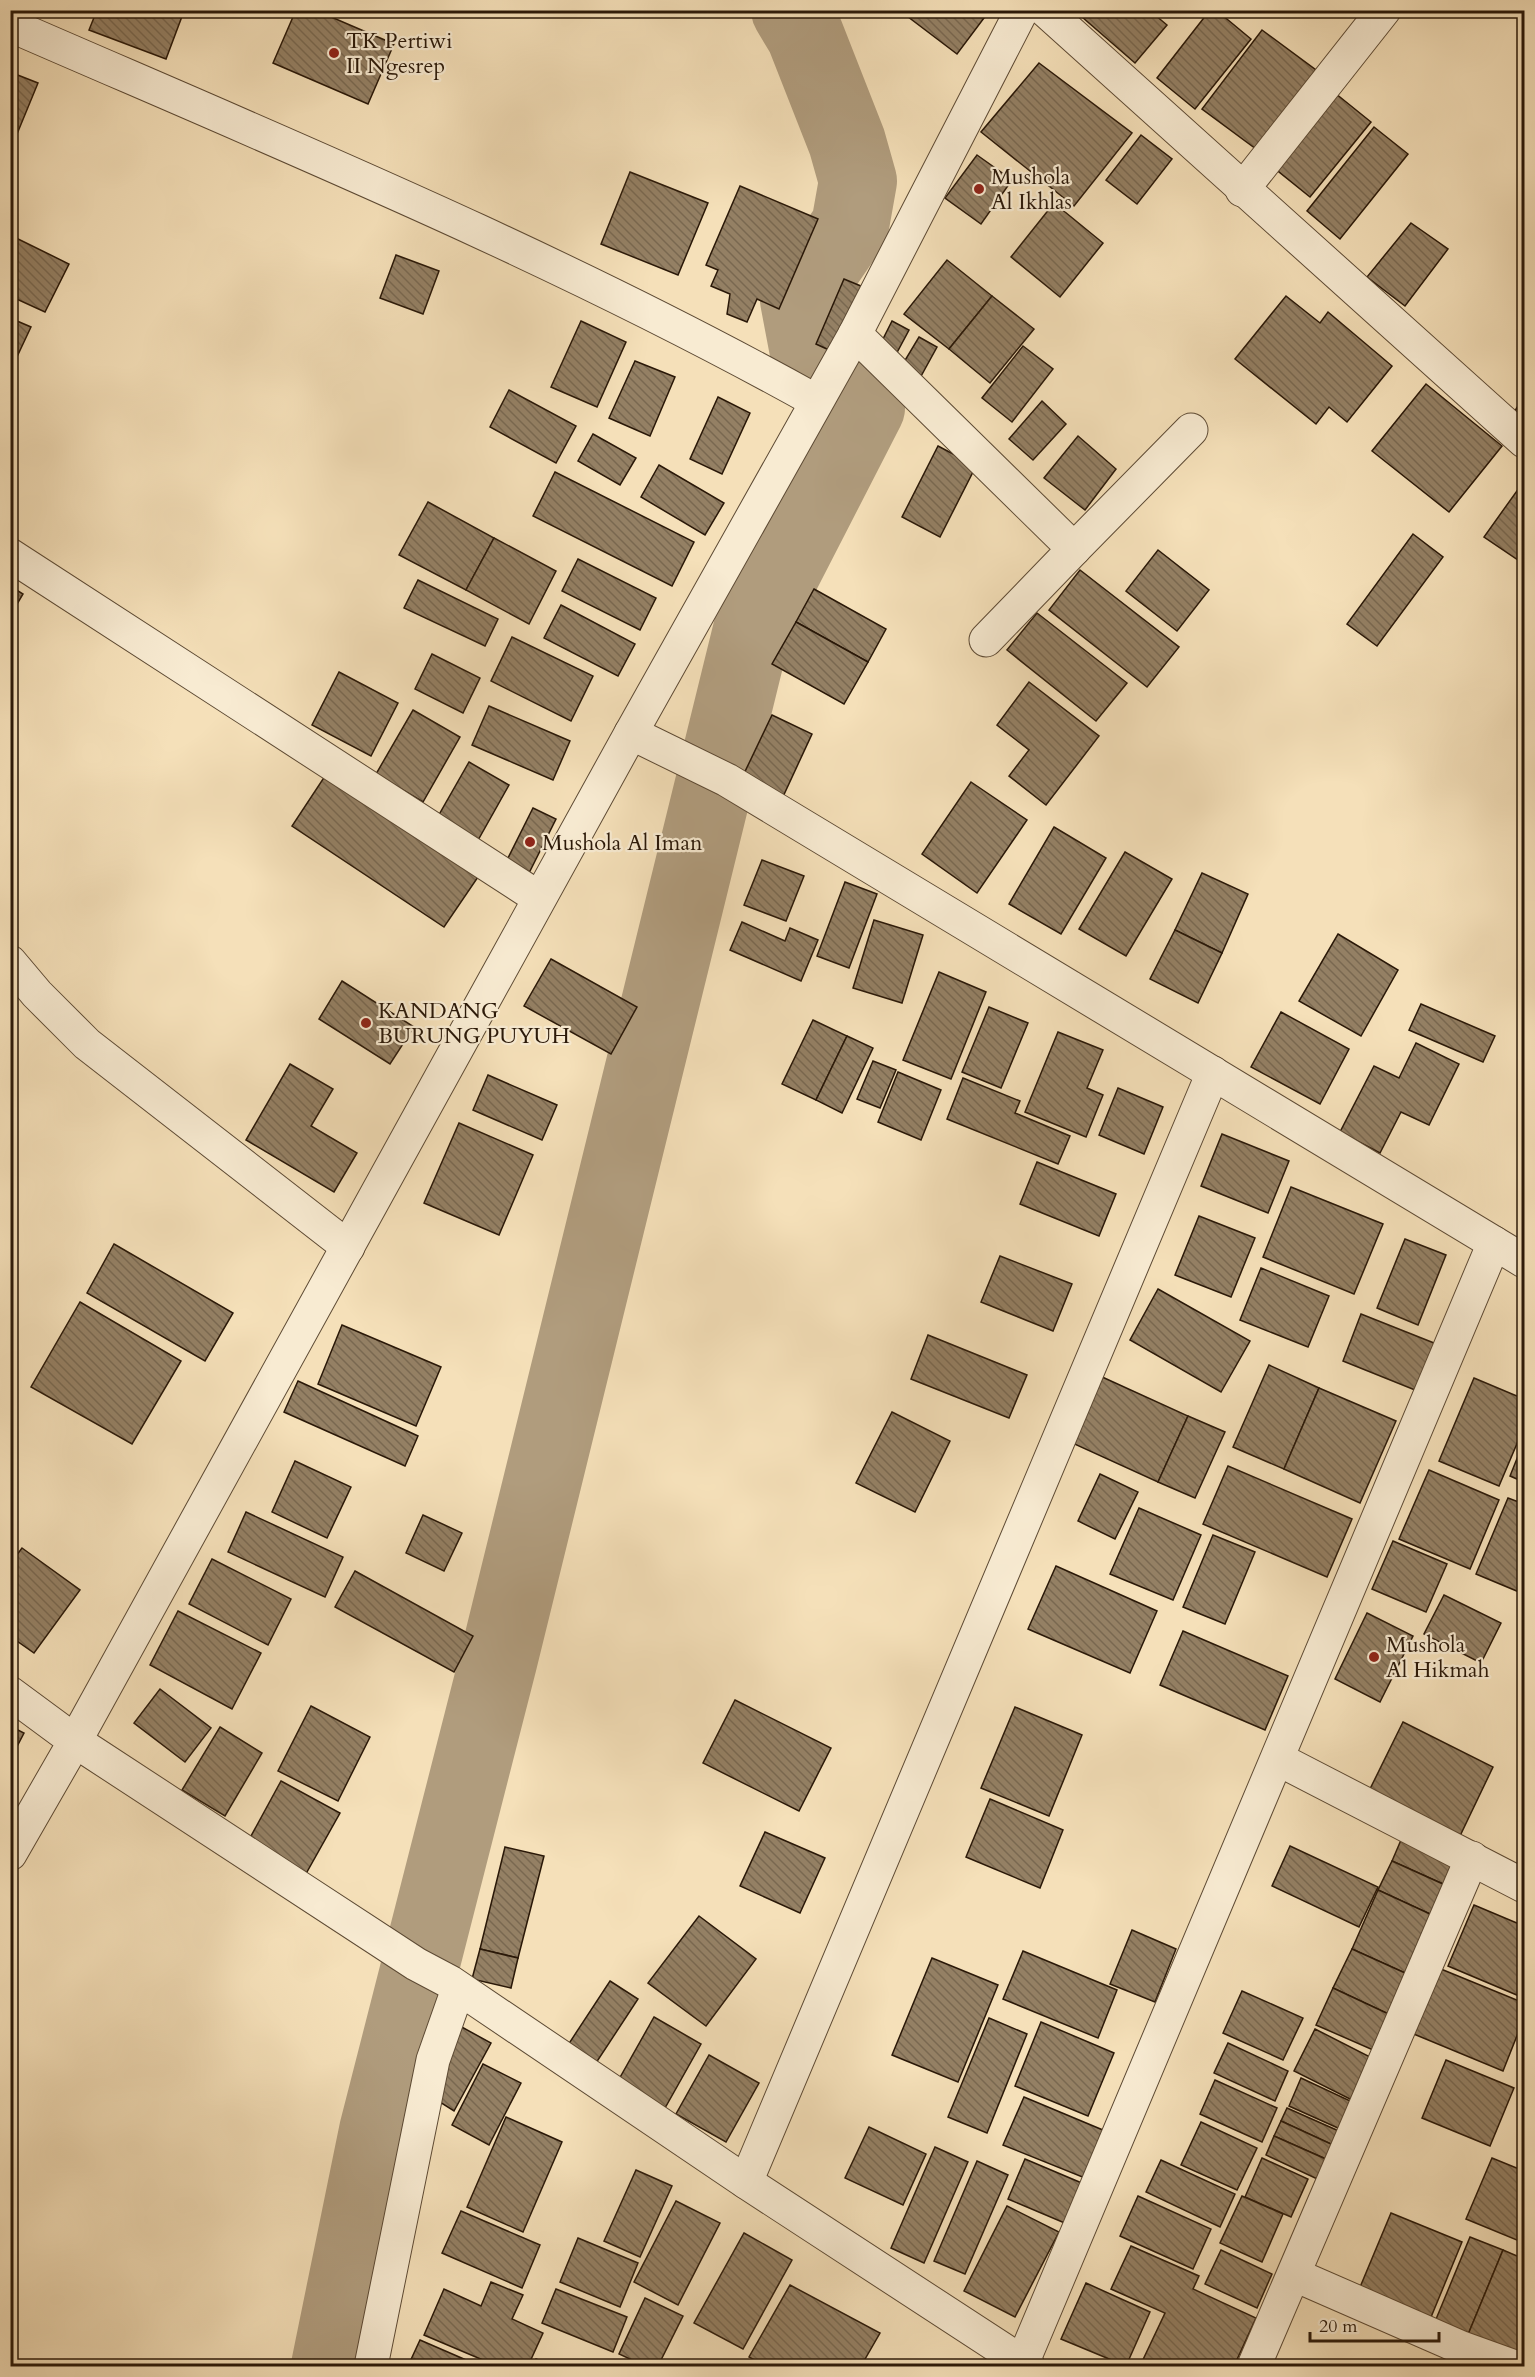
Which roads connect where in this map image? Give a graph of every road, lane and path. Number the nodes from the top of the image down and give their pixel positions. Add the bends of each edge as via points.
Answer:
1 (1022, 10) edge
2 (1046, 10) edge
3 (1384, 10) edge
4 (10, 24) edge
5 (1242, 190) junction
6 (851, 340) junction
7 (820, 395) junction
8 (1191, 430) dead end
9 (1524, 441) edge
10 (1074, 549) junction
11 (10, 555) edge
12 (986, 640) dead end
13 (631, 733) junction
14 (539, 898) junction
15 (10, 962) edge
16 (1213, 1073) junction
17 (348, 1246) junction
18 (1514, 1248) edge
19 (10, 1693) edge
20 (75, 1741) junction
21 (1278, 1760) junction
22 (10, 1854) edge
23 (1472, 1858) junction
24 (1524, 1886) edge
25 (454, 1985) junction
26 (746, 2182) junction
27 (1295, 2275) junction
28 (1024, 2366) edge
29 (371, 2367) edge
30 (1254, 2367) edge
31 (1512, 2367) edge

1 - 6 street
2 - 5 street
3 - 5 street
4 - 7 street via 551,266
5 - 9 street
6 - 7 street
6 - 10 street
7 - 13 street
8 - 10 street
10 - 12 street
11 - 14 street
13 - 14 street
13 - 16 street via 727,780
14 - 17 street
15 - 17 street via 87,1044
16 - 18 street
16 - 26 street
17 - 20 street
18 - 21 street
19 - 20 street
20 - 22 street
20 - 25 street
21 - 23 street
21 - 28 street
23 - 24 street
23 - 27 street
25 - 26 street
25 - 29 street via 433,2060
26 - 28 street
27 - 30 street
27 - 31 street

